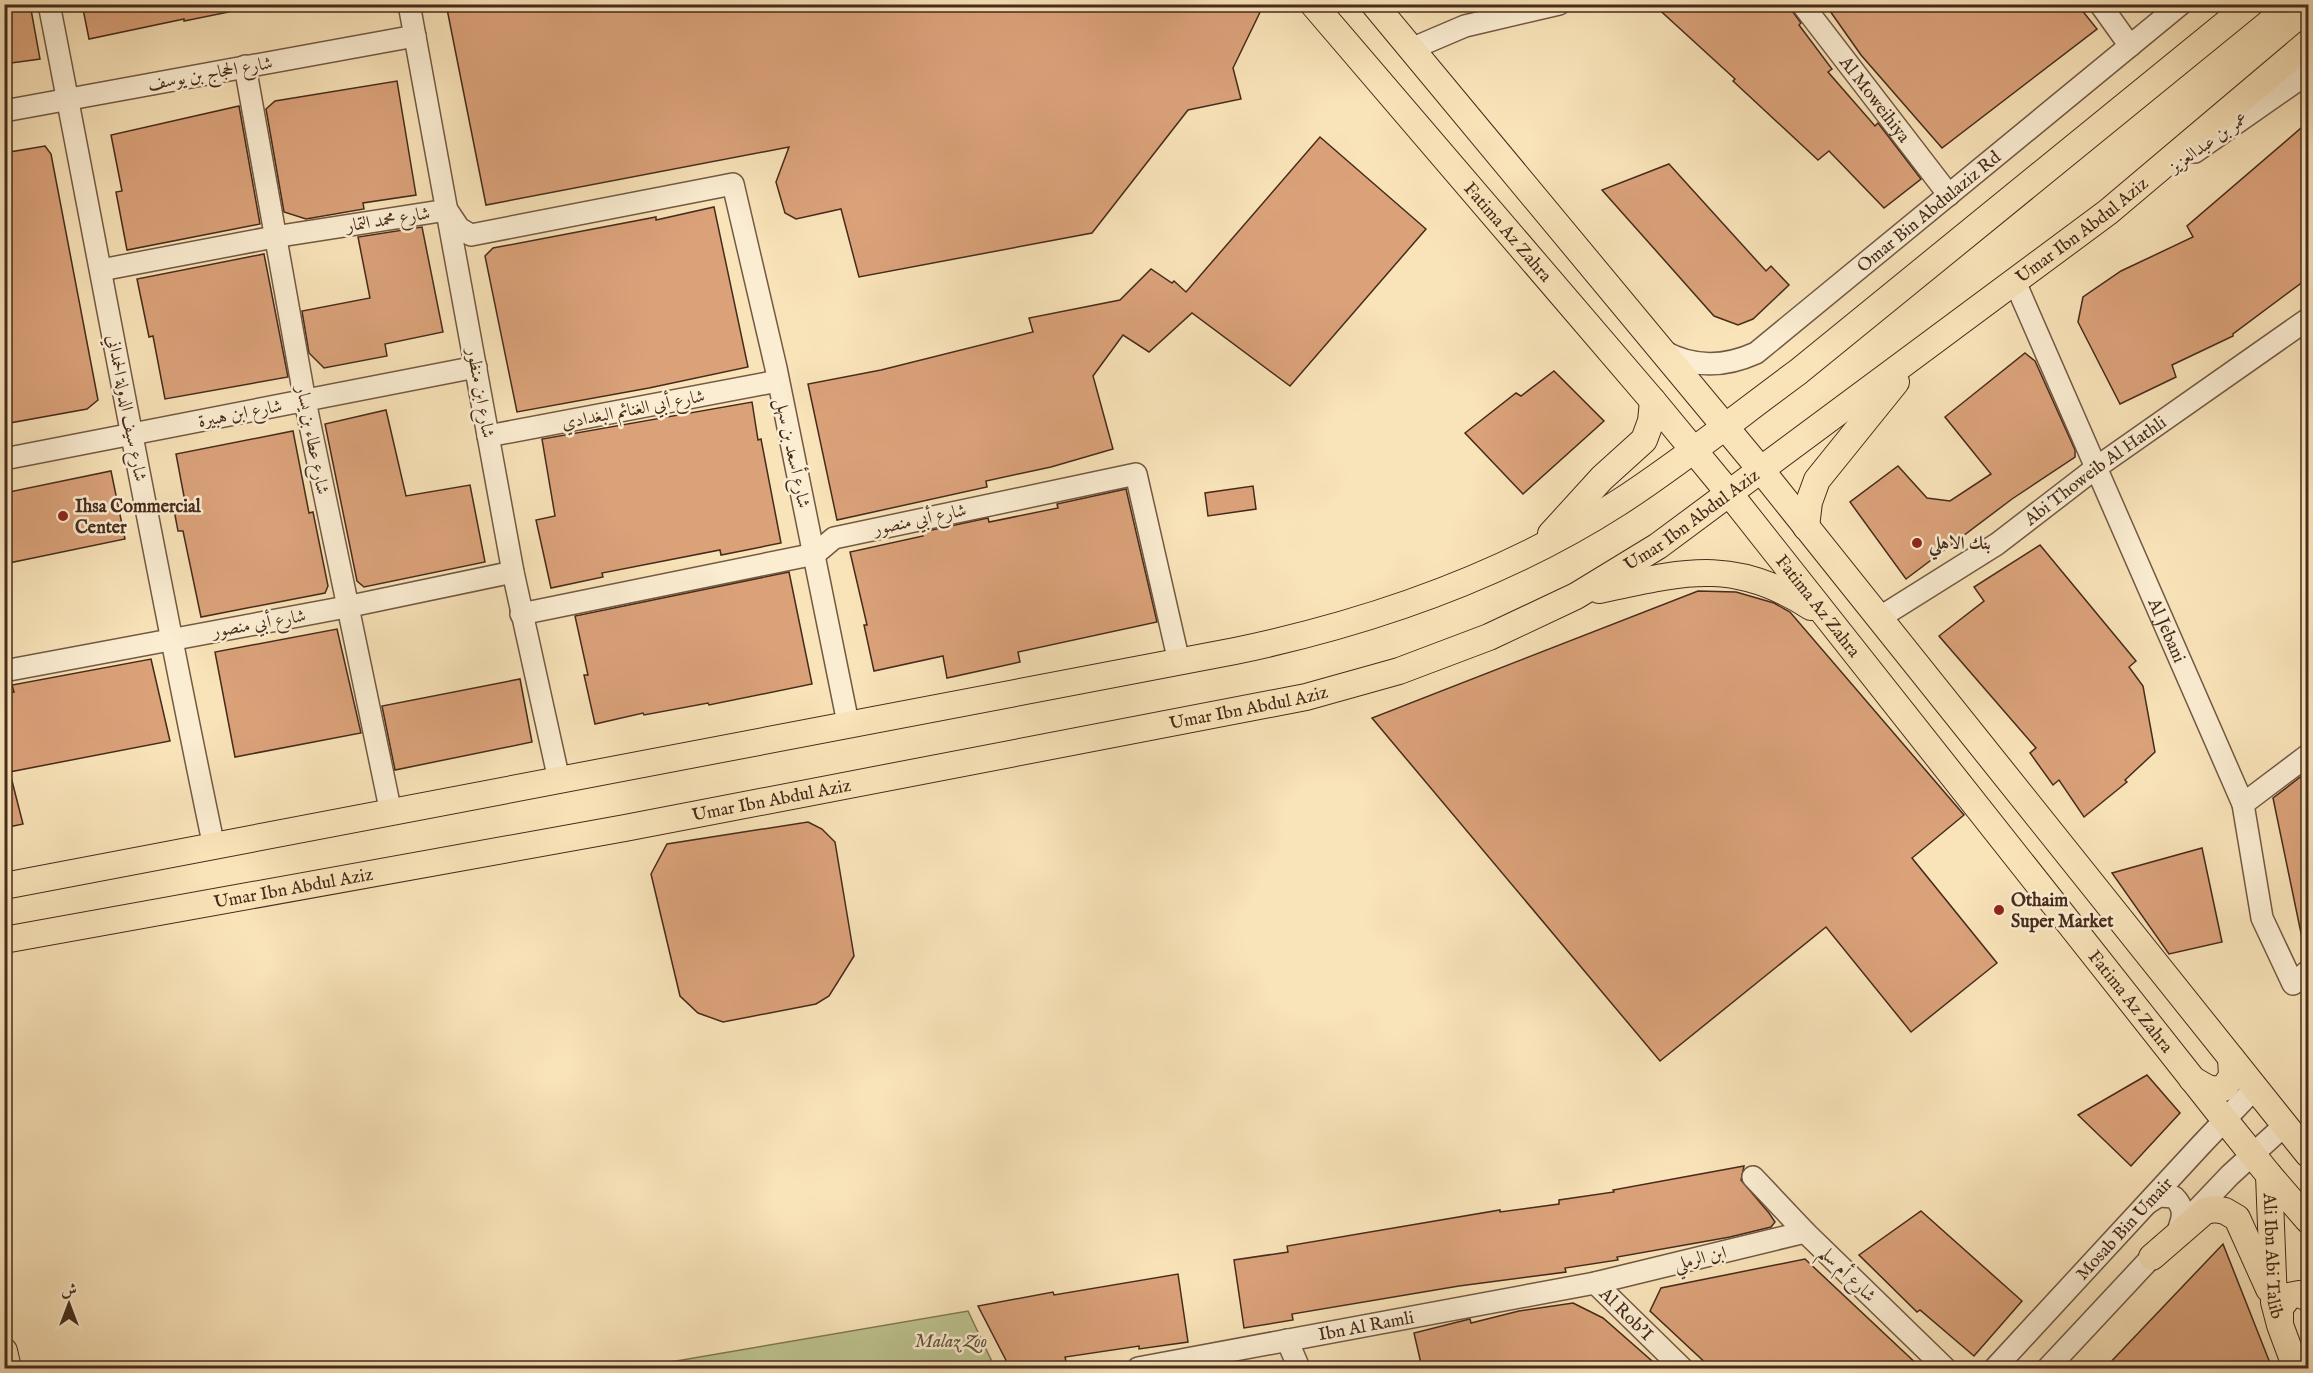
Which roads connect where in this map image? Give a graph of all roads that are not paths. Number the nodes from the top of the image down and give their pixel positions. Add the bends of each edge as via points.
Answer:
1 (49, 4) edge
2 (409, 4) edge
3 (1313, 4) edge
4 (1374, 4) edge
5 (1559, 4) edge
6 (1802, 4) edge
7 (2100, 4) edge
8 (2181, 4) edge
9 (2250, 4) edge
10 (415, 36) junction
11 (2308, 43) edge
12 (2130, 46) junction
13 (1411, 49) junction
14 (245, 66) junction
15 (2308, 73) edge
16 (67, 99) junction
17 (4, 111) edge
18 (734, 184) joint
19 (1949, 195) junction
20 (447, 210) junction
21 (2108, 212) junction
22 (274, 237) junction
23 (101, 270) junction
24 (2014, 282) junction
25 (2308, 319) edge
26 (1658, 348) junction
27 (1920, 353) junction
28 (476, 367) junction
29 (778, 381) junction
30 (305, 401) junction
31 (1653, 401) junction
32 (1724, 426) junction
33 (133, 434) junction
34 (488, 436) junction
35 (1693, 449) junction
36 (4, 459) edge
37 (2097, 467) junction
38 (1761, 470) junction
39 (1729, 493) junction
40 (1806, 527) junction
41 (1538, 548) junction
42 (815, 554) junction
43 (513, 572) junction
44 (1576, 596) junction
45 (346, 607) junction
46 (521, 614) junction
47 (1827, 617) junction
48 (1880, 618) junction
49 (170, 639) junction
50 (1179, 662) junction
51 (4, 671) edge
52 (848, 723) junction
53 (2308, 755) edge
54 (559, 780) junction
55 (2243, 804) junction
56 (391, 813) junction
57 (214, 847) junction
58 (4, 886) edge
59 (4, 940) edge
60 (2301, 977) edge
61 (2231, 1058) junction
62 (2192, 1078) junction
63 (2256, 1088) junction
64 (2224, 1119) junction
65 (2285, 1125) junction
66 (2253, 1154) junction
67 (2308, 1154) edge
68 (2269, 1175) junction
69 (1753, 1177) dead end
70 (2148, 1203) junction
71 (2308, 1220) edge
72 (2179, 1228) junction
73 (1805, 1232) junction
74 (2152, 1257) junction
75 (1595, 1283) junction
76 (2308, 1298) edge
77 (2277, 1313) junction
78 (1287, 1340) junction
79 (4, 1351) edge
80 (2294, 1367) edge
81 (8, 1368) edge
82 (1138, 1368) edge
83 (1299, 1368) edge
84 (1682, 1368) edge
85 (1945, 1368) edge
86 (1995, 1368) edge
87 (2048, 1368) edge

1 - 16 street, شارع سيف الدولة الحمداني
2 - 10 street, شارع ابن منظور
3 - 31 main road, Fatima Az Zahra
4 - 13 main road
5 - 13 street via 1465,26
6 - 19 street, Al Moweihiya
7 - 12 street
8 - 12 street, Omar Bin Abdulaziz Rd
9 - 32 main road via 1798,372
10 - 14 street, شارع الحجاج بن يوسف
10 - 20 street, شارع ابن منظور
11 - 21 main road, Umar Ibn Abdul Aziz
12 - 19 street, Omar Bin Abdulaziz Rd
13 - 26 main road
14 - 16 street, شارع الحجاج بن يوسف
14 - 22 street, شارع عطاء بن يسار
15 - 21 street, عمر بن عبدالعزيز
16 - 17 street, شارع الحجاج بن يوسف
16 - 23 street, شارع سيف الدولة الحمداني
18 - 20 street, شارع محمد التمار via 471,235 459,228
18 - 29 street, شارع أسعد بن سهل
19 - 26 street, Omar Bin Abdulaziz Rd via 1756,353 1741,360 1706,365 1673,357
20 - 22 street, شارع محمد التمار
20 - 28 street, شارع ابن منظور
21 - 24 main road, Umar Ibn Abdul Aziz
22 - 23 street, شارع محمد التمار
22 - 30 street, شارع عطاء بن يسار
23 - 33 street, شارع سيف الدولة الحمداني
24 - 27 main road, Umar Ibn Abdul Aziz
24 - 37 street, Al Jebani
25 - 37 street, Abi Thoweib Al Hathli
26 - 32 main road
27 - 38 main road, Umar Ibn Abdul Aziz
27 - 40 main road via 1817,480
28 - 30 street, شارع ابن هبيرة
28 - 34 street, شارع ابن منظور
29 - 34 street, شارع أبي الغنائم البغدادي
29 - 42 street, شارع أسعد بن سهل
30 - 33 street, شارع ابن هبيرة
30 - 45 street, شارع عطاء بن يسار
31 - 35 main road, Fatima Az Zahra
31 - 41 main road via 1652,421 1644,440 1602,478
32 - 35 main road
32 - 38 main road
33 - 36 street, شارع ابن هبيرة
33 - 49 street, شارع سيف الدولة الحمداني
34 - 43 street, شارع ابن منظور
35 - 39 main road, Fatima Az Zahra
35 - 41 main road via 1618,502
37 - 48 street, Abi Thoweib Al Hathli via 1997,544
37 - 55 street, Al Jebani
38 - 39 main road, Umar Ibn Abdul Aziz
38 - 40 main road
39 - 44 main road, Umar Ibn Abdul Aziz via 1658,546
39 - 47 main road, Fatima Az Zahra
40 - 48 main road
41 - 50 main road via 1455,586 1368,618 1280,642
42 - 46 street, شارع أبي منصور
42 - 50 street, شارع أبي منصور via 834,538 1136,474
42 - 52 street, شارع أسعد بن سهل
43 - 45 street, شارع أبي منصور
43 - 46 street, شارع ابن منظور
44 - 47 main road via 1669,575 1709,572 1768,583
44 - 59 main road, Umar Ibn Abdul Aziz via 1444,655 1306,697 625,828
45 - 49 street, شارع أبي منصور
45 - 56 street, شارع عطاء بن يسار
46 - 54 street, شارع ابن منظور
47 - 62 main road, Fatima Az Zahra
48 - 61 main road
49 - 51 street, شارع أبي منصور
49 - 57 street, شارع سيف الدولة الحمداني
50 - 52 main road
52 - 54 main road
53 - 55 street
54 - 56 main road
55 - 60 street, Al Jebani via 2262,918
56 - 57 main road
57 - 58 main road
61 - 62 main road via 2232,1076 2224,1088 2206,1089
61 - 63 main road
62 - 64 main road, Fatima Az Zahra
63 - 64 street, Mosab Bin Umair
63 - 65 main road
64 - 66 main road, Fatima Az Zahra
64 - 70 street, Mosab Bin Umair
65 - 66 street
65 - 67 main road
66 - 68 main road, Fatima Az Zahra
66 - 72 street
68 - 71 main road, Fatima Az Zahra
68 - 77 main road, Ali Ibn Abi Talib
69 - 73 street, شارع أم سلم
70 - 72 street via 2159,1196 2174,1197 2183,1212
70 - 86 street, Mosab Bin Umair
72 - 74 street
73 - 75 street, ابن الرملي
73 - 85 street, شارع أم سلم
74 - 77 main road via 2205,1211 2225,1211 2237,1218
74 - 87 street
75 - 78 street, Ibn Al Ramli
75 - 84 street, Al Rob'I
76 - 77 main road via 2299,1294 2289,1296
77 - 80 main road, Ali Ibn Abi Talib
78 - 82 street, Ibn Al Ramli
78 - 83 street
79 - 81 main road

